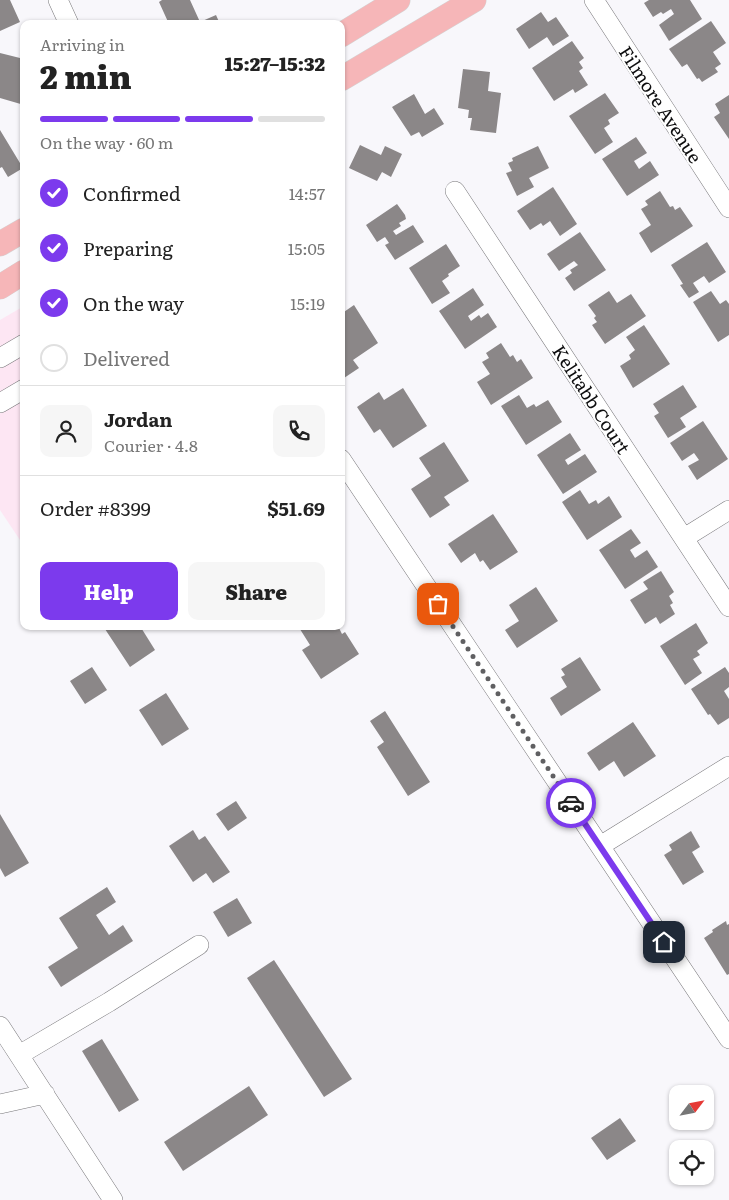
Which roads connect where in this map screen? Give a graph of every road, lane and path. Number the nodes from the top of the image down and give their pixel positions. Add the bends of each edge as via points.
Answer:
1 (58, 0) edge
2 (398, 0) edge
3 (474, 0) edge
4 (594, 0) edge
5 (67, 20) edge
6 (345, 33) edge
7 (345, 78) edge
8 (455, 191) dead end
9 (729, 208) edge
10 (20, 232) edge
11 (0, 244) edge
12 (20, 274) edge
13 (0, 287) edge
14 (20, 346) edge
15 (0, 358) edge
16 (20, 391) edge
17 (0, 403) edge
18 (345, 465) edge
19 (729, 510) edge
20 (684, 538) junction
21 (729, 607) edge
22 (729, 766) edge
23 (600, 846) junction
24 (199, 945) dead end
25 (0, 1026) edge
26 (729, 1039) edge
27 (19, 1055) junction
28 (44, 1094) junction
29 (0, 1104) edge
30 (113, 1200) edge

1 - 5 street
2 - 6 main road
3 - 7 main road
4 - 9 street, Filmore Avenue
8 - 20 street, Kelitabb Court
10 - 11 main road
12 - 13 main road
14 - 15 street
16 - 17 street
18 - 23 street
19 - 20 street
20 - 21 street, Kelitabb Court
22 - 23 street
23 - 26 street
24 - 27 street
25 - 27 street
27 - 28 street
28 - 29 street
28 - 30 street

